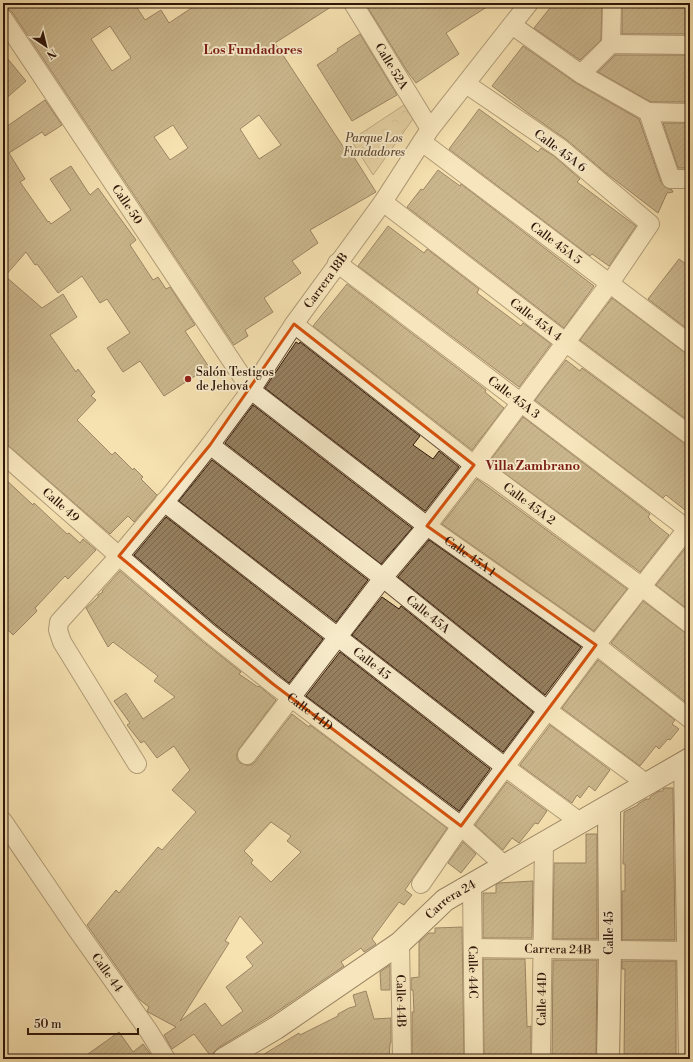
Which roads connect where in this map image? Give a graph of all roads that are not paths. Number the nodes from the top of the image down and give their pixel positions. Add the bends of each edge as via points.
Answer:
1 (353, 3) edge
2 (529, 3) edge
3 (612, 3) edge
4 (3, 18) edge
5 (512, 26) junction
6 (611, 44) junction
7 (690, 45) edge
8 (581, 74) junction
9 (466, 84) junction
10 (648, 112) junction
11 (690, 113) edge
12 (426, 136) junction
13 (690, 179) edge
14 (383, 202) junction
15 (337, 263) junction
16 (610, 283) junction
17 (294, 324) junction
18 (565, 342) junction
19 (690, 344) edge
20 (251, 390) junction
21 (520, 403) junction
22 (690, 435) edge
23 (210, 445) junction
24 (3, 454) edge
25 (474, 465) junction
26 (164, 502) junction
27 (427, 526) junction
28 (689, 528) edge
29 (118, 556) junction
30 (383, 578) junction
31 (642, 587) junction
32 (690, 624) edge
33 (337, 637) junction
34 (596, 645) junction
35 (292, 697) junction
36 (547, 710) junction
37 (690, 720) edge
38 (247, 755) dead end
39 (686, 760) edge
40 (137, 764) dead end
41 (505, 767) junction
42 (647, 784) junction
43 (609, 806) junction
44 (3, 821) edge
45 (580, 822) junction
46 (461, 826) junction
47 (544, 842) junction
48 (504, 865) junction
49 (421, 884) dead end
50 (472, 884) junction
51 (400, 943) junction
52 (473, 948) junction
53 (542, 950) junction
54 (610, 951) junction
55 (688, 951) edge
56 (166, 1059) edge
57 (224, 1059) edge
58 (402, 1059) edge
59 (474, 1059) edge
60 (541, 1059) edge
61 (608, 1059) edge
62 (688, 1059) edge

1 - 12 street, Calle 52A
2 - 5 street, Carrera 18B
3 - 6 street
4 - 20 street, Calle 50
5 - 8 street
5 - 9 street, Carrera 18B
6 - 7 street
6 - 8 street
8 - 10 street
9 - 12 street, Carrera 18B
9 - 16 street, Calle 45A 6 via 560,148 650,224
10 - 11 street
10 - 13 street via 672,179
12 - 14 street, Carrera 18B
12 - 16 street, Calle 45A 5
14 - 15 street, Carrera 18B
14 - 18 street, Calle 45A 4
15 - 17 street, Carrera 18B
15 - 21 street, Calle 45A 3
16 - 18 street
16 - 19 street, Calle 45A 5
17 - 20 street, Carrera 18B
17 - 25 street, Calle 45A 2
18 - 21 street
18 - 22 street, Calle 45A 4
20 - 23 street, Carrera 18B
20 - 27 street, Calle 45A 1
21 - 25 street
21 - 28 street, Calle 45A 3
23 - 26 street, Carrera 18B
23 - 30 street, Calle 45A
24 - 29 street, Calle 49
25 - 27 street
25 - 31 street, Calle 45A 2
26 - 29 street, Carrera 18B
26 - 33 street, Calle 45
27 - 30 street
27 - 34 street, Calle 45A 1
28 - 31 street
29 - 35 street, Calle 44D via 209,633
29 - 40 street, Carrera 18B via 62,617 58,630 62,642
30 - 33 street
30 - 36 street, Calle 45A
31 - 32 street, Calle 45A 2
31 - 34 street
33 - 35 street
33 - 41 street, Calle 45
34 - 36 street
34 - 37 street, Calle 45A 1
35 - 38 street
35 - 46 street, Calle 44D
36 - 41 street
36 - 42 street, Calle 45A
39 - 42 street, Carrera 24
39 - 55 street
41 - 45 street, Calle 45
41 - 46 street
42 - 43 street, Carrera 24
43 - 45 street, Carrera 24
43 - 54 street, Calle 45
44 - 56 street, Calle 44
45 - 47 street, Carrera 24
46 - 48 street, Calle 44D
46 - 49 street
47 - 48 street, Carrera 24
47 - 53 street, Calle 44D
48 - 50 street, Carrera 24
50 - 51 street, Carrera 24 via 445,900
50 - 52 street, Calle 44C
51 - 57 street, Carrera 24 via 276,1028
51 - 58 street, Calle 44B
52 - 53 street, Carrera 24B
52 - 59 street, Calle 44C
53 - 54 street, Carrera 24B
53 - 60 street, Calle 44D
54 - 55 street, Carrera 24B
54 - 61 street, Calle 45
55 - 62 street

